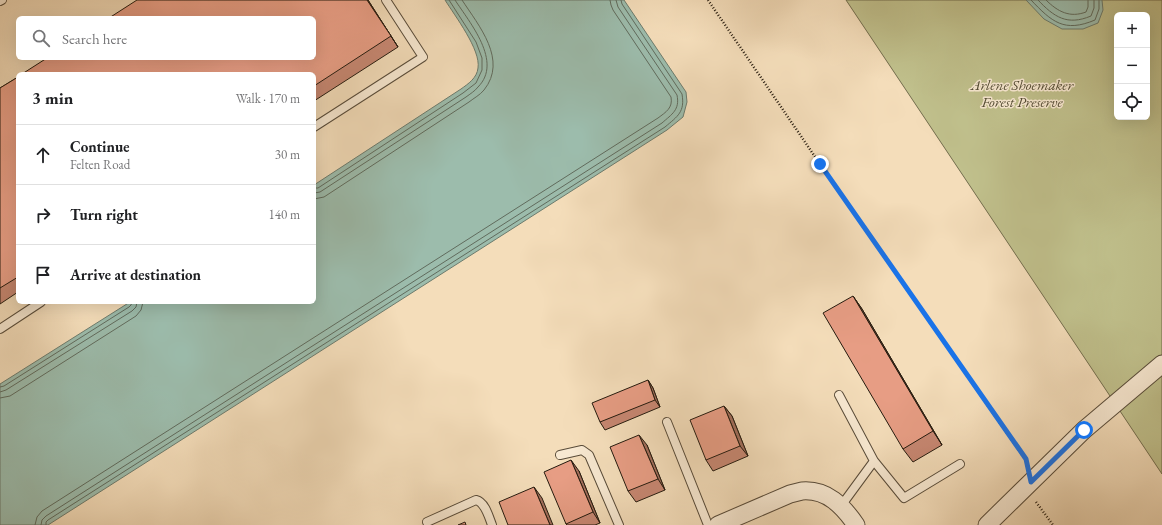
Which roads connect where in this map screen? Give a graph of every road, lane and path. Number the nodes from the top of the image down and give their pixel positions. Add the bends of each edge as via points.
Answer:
1 (386, 0) edge
2 (708, 0) edge
3 (316, 126) edge
4 (39, 304) edge
5 (0, 329) edge
6 (1162, 364) edge
7 (839, 395) dead end
8 (667, 422) dead end
9 (560, 455) dead end
10 (874, 461) junction
11 (960, 464) dead end
12 (1031, 482) junction
13 (841, 506) junction
14 (426, 522) dead end
15 (492, 525) edge
16 (620, 525) edge
17 (708, 525) edge
18 (718, 525) edge
19 (856, 525) edge
20 (987, 525) edge
21 (1053, 525) edge

1 - 3 lane via 423,57
2 - 12 path via 1026,459
4 - 5 lane
6 - 12 street via 1084,430
7 - 10 lane
8 - 17 lane
9 - 16 lane via 582,450 589,454
10 - 11 lane via 904,498
10 - 13 lane
12 - 20 street
12 - 21 path via 1036,501
13 - 18 street via 818,492 802,491
13 - 19 street
14 - 15 lane via 480,500

